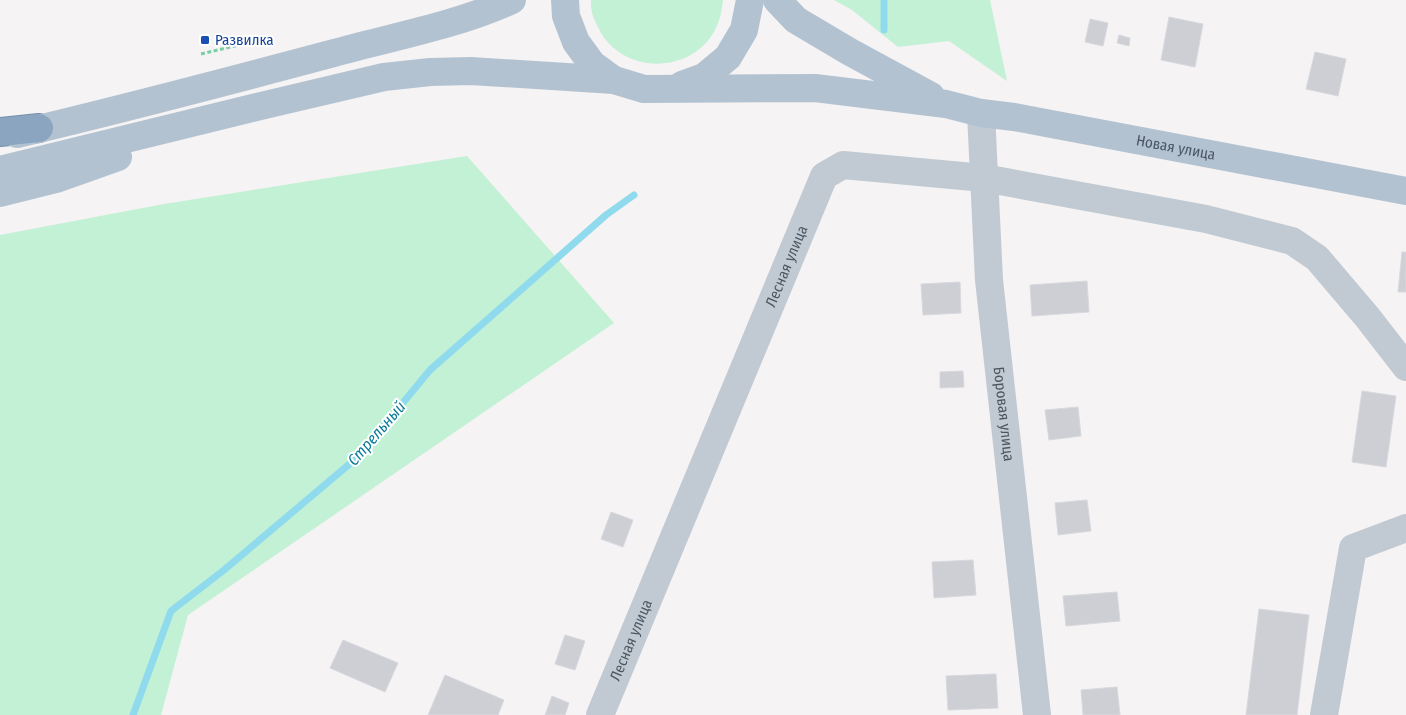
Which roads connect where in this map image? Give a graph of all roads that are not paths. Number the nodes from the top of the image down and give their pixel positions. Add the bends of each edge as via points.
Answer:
1 (512, 0) edge
2 (565, 0) edge
3 (750, 0) edge
4 (777, 0) edge
5 (614, 80) junction
6 (673, 88) junction
7 (946, 104) junction
8 (265, 105) junction
9 (981, 113) junction
10 (39, 128) junction
11 (0, 132) edge
12 (0, 138) edge
13 (0, 170) edge
14 (984, 178) junction
15 (1406, 191) edge
16 (0, 193) edge
17 (1406, 367) edge
18 (1406, 528) edge
19 (600, 715) edge
20 (1037, 715) edge
21 (1324, 715) edge

1 - 10 main road via 446,23
2 - 5 main road via 566,16 576,42 592,64
3 - 6 main road via 744,30 728,57 704,77
4 - 7 main road via 796,20
5 - 6 main road via 644,89
5 - 8 main road via 471,71 430,72 384,77
6 - 7 main road via 815,88
7 - 9 main road, Новая улица
8 - 13 main road
8 - 16 main road via 56,179
9 - 14 street, Боровая улица
9 - 15 main road, Новая улица
10 - 11 highway
10 - 12 main road
14 - 17 street, Лесная улица via 1206,219 1292,241 1317,258
14 - 19 street, Лесная улица via 843,165 824,176
14 - 20 street, Боровая улица via 988,280
18 - 21 street via 1353,548

